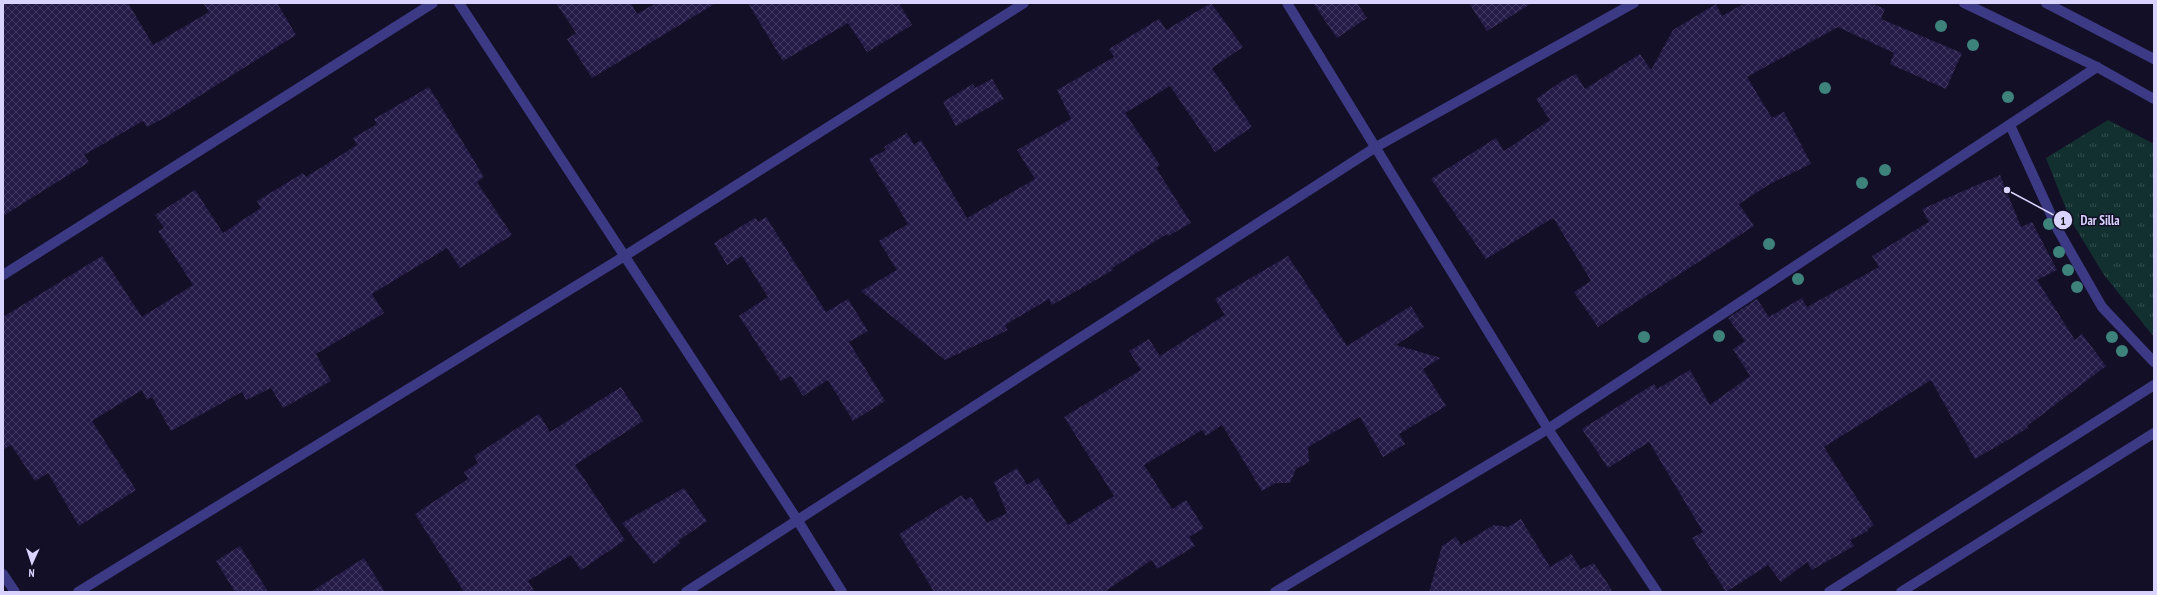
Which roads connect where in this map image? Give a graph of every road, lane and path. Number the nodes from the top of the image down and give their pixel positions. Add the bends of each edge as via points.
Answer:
1 (433, 3) edge
2 (459, 3) edge
3 (1024, 3) edge
4 (1287, 3) edge
5 (1634, 3) edge
6 (1964, 3) edge
7 (2046, 3) edge
8 (2154, 59) edge
9 (2097, 68) junction
10 (2154, 99) edge
11 (2010, 125) junction
12 (1376, 147) junction
13 (623, 257) junction
14 (3, 275) edge
15 (2154, 362) edge
16 (2154, 385) edge
17 (1548, 429) junction
18 (2154, 432) edge
19 (798, 521) junction
20 (3, 574) edge
21 (15, 592) edge
22 (78, 592) edge
23 (686, 592) edge
24 (842, 592) edge
25 (1275, 592) edge
26 (1657, 592) edge
27 (1829, 592) edge
28 (1901, 592) edge

1 - 14 street
2 - 13 street
3 - 13 street
4 - 12 street
5 - 12 street
6 - 9 street
7 - 8 street
9 - 10 street
9 - 11 street
11 - 15 street via 2058,230 2102,306
11 - 17 street
12 - 17 street
12 - 19 street
13 - 19 street
13 - 22 street
16 - 27 street
17 - 25 street
17 - 26 street
18 - 28 street
19 - 23 street
19 - 24 street
20 - 21 street

